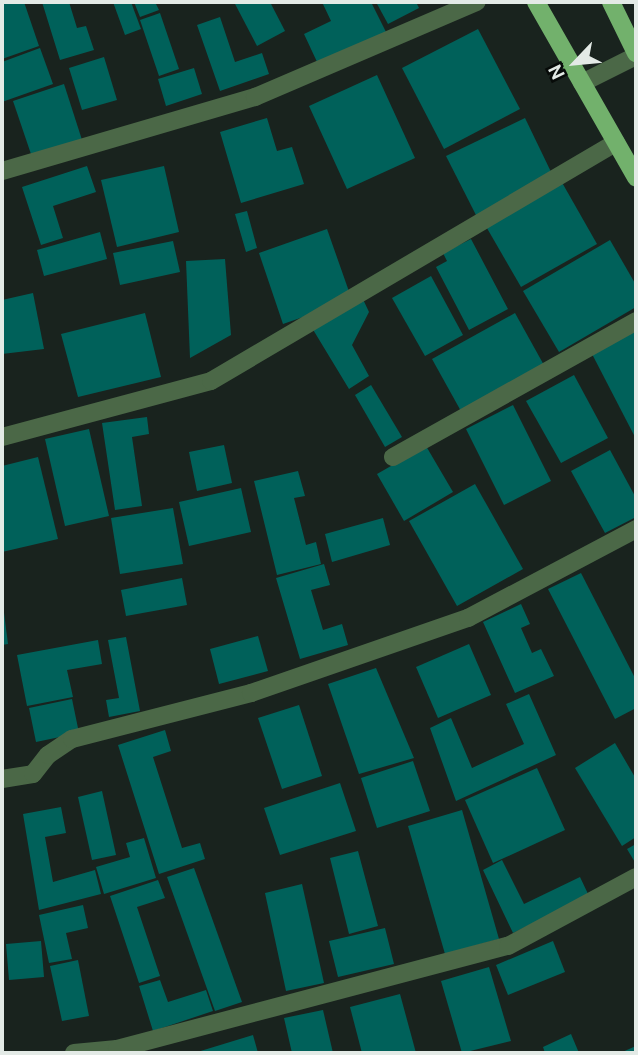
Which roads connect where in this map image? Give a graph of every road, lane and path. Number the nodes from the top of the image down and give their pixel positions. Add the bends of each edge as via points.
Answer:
1 (477, 2) edge
2 (536, 2) edge
3 (611, 2) edge
4 (636, 54) edge
5 (582, 83) junction
6 (616, 142) junction
7 (2, 171) edge
8 (636, 177) edge
9 (636, 321) edge
10 (2, 437) edge
11 (393, 457) dead end
12 (636, 529) edge
13 (2, 779) edge
14 (636, 877) edge
15 (74, 1053) edge

1 - 7 street via 255,97
2 - 5 main road
3 - 4 main road
4 - 5 street
5 - 6 main road
6 - 8 main road
6 - 10 street via 211,381
9 - 11 street
12 - 13 street via 468,618 251,694 72,739 48,755 33,774
14 - 15 street via 508,946 117,1049

